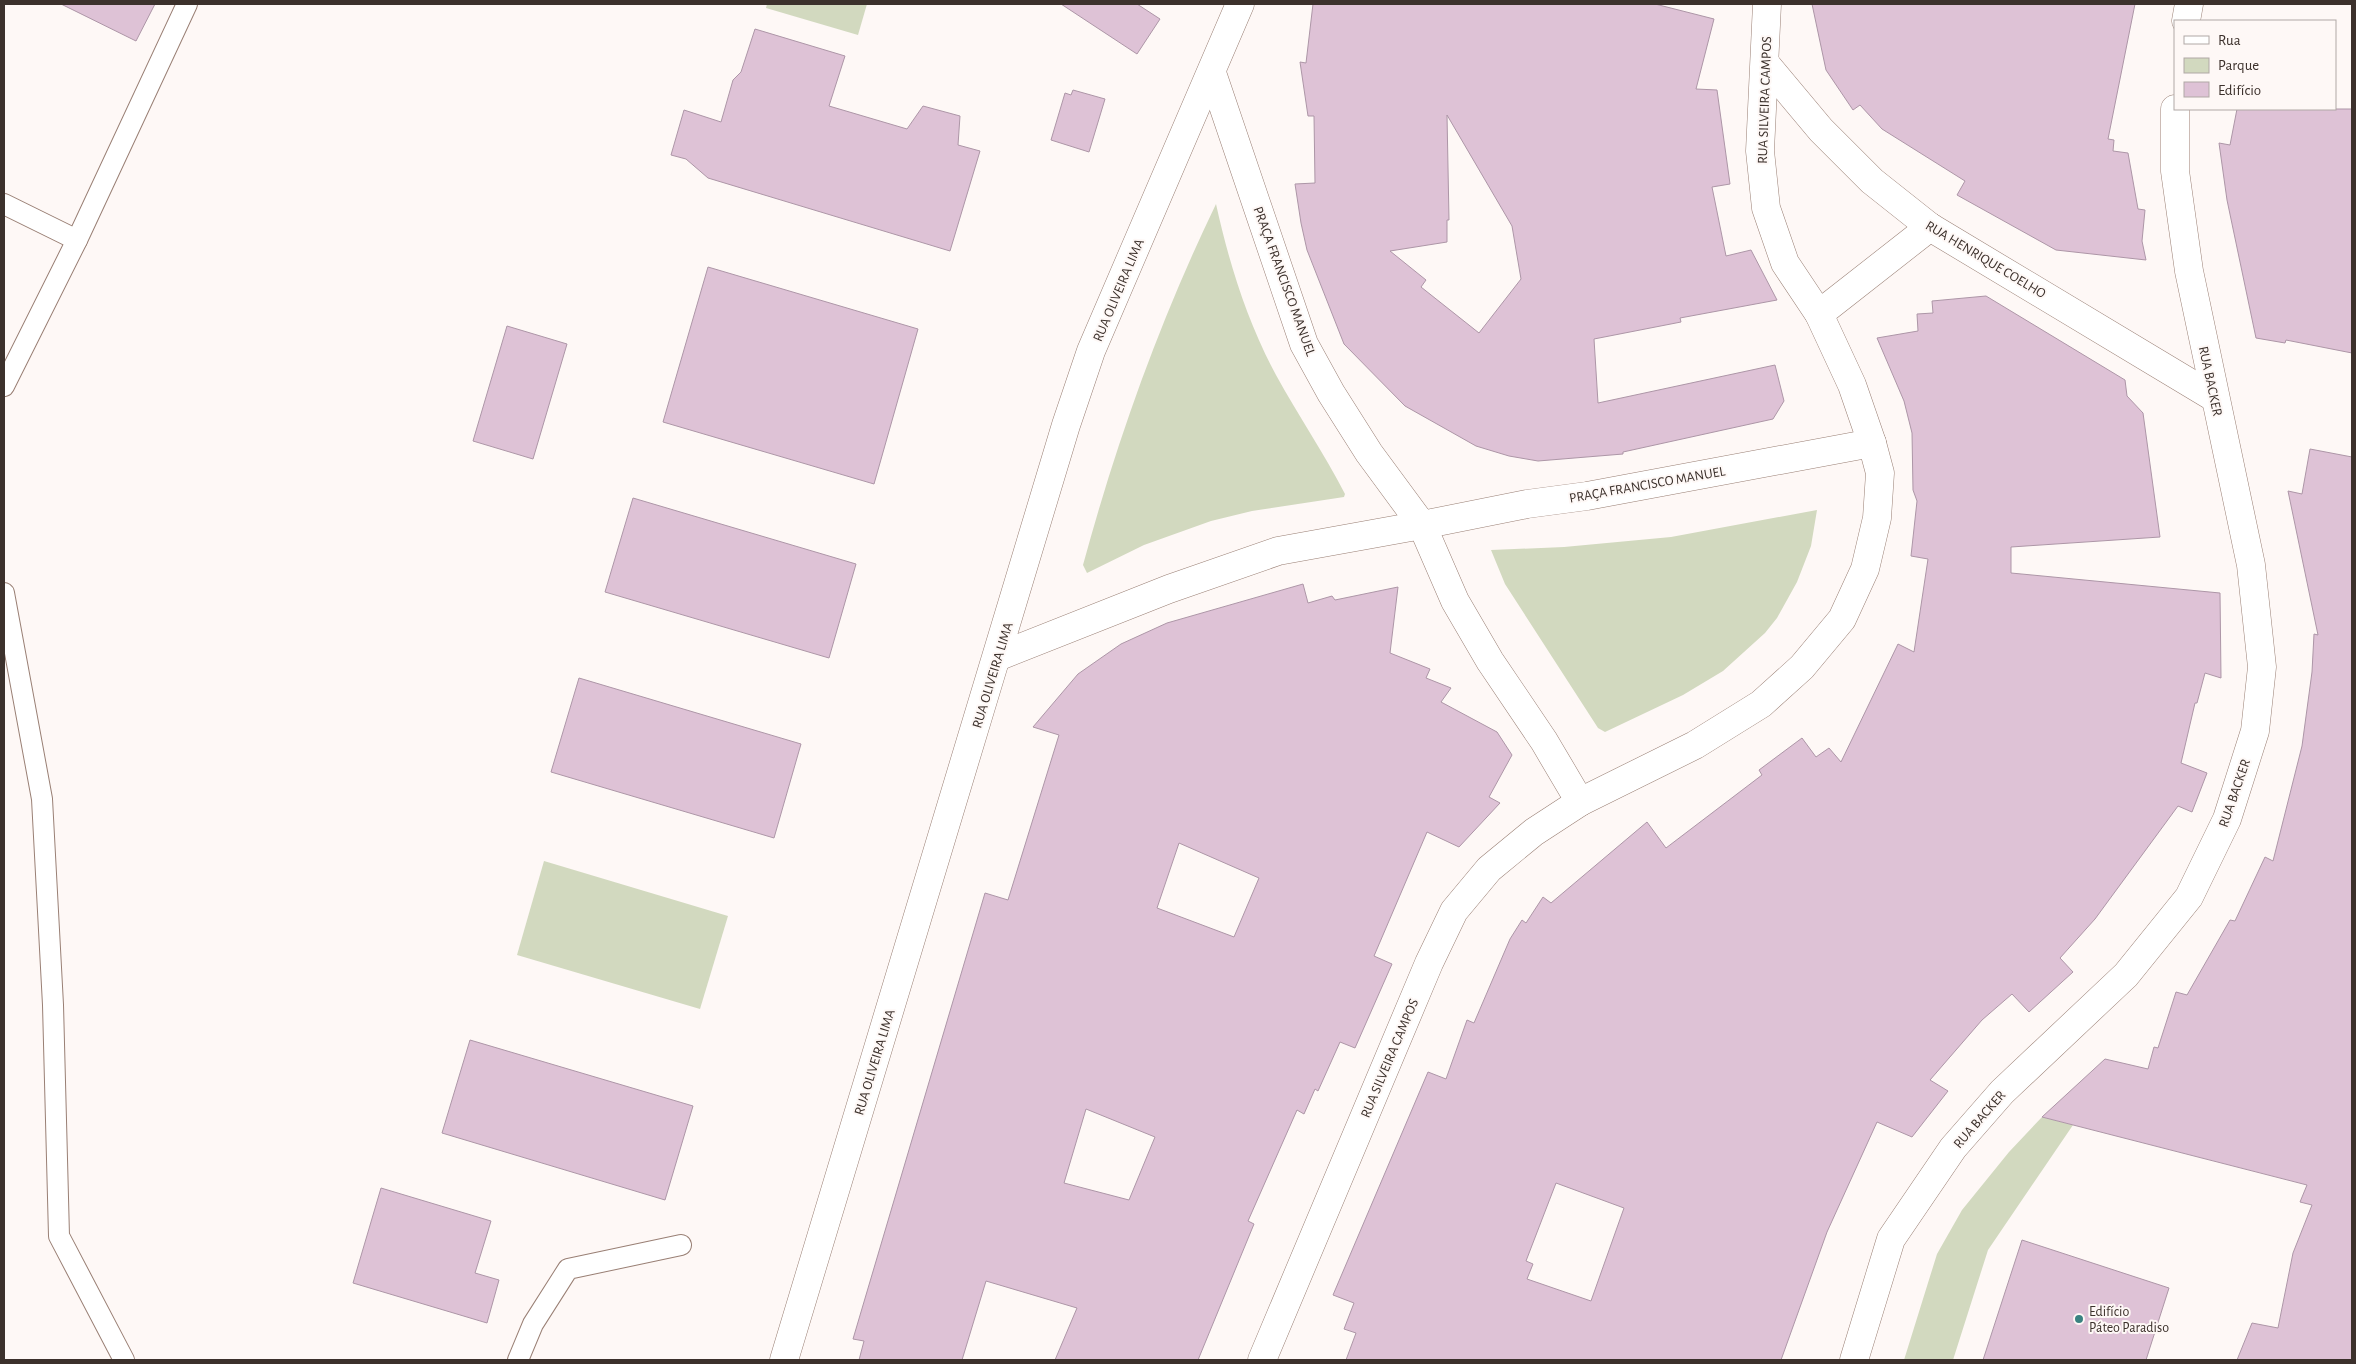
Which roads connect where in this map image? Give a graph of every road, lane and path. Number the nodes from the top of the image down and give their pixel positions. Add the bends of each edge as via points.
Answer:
1 (187, 4) edge
2 (1240, 4) edge
3 (1767, 4) edge
4 (2189, 4) edge
5 (2186, 20) edge
6 (1766, 63) junction
7 (1212, 72) junction
8 (2175, 110) edge
9 (4, 204) edge
10 (1930, 227) junction
11 (77, 240) junction
12 (1819, 314) junction
13 (4, 386) edge
14 (2215, 398) junction
15 (1872, 443) junction
16 (1422, 525) junction
17 (4, 593) edge
18 (997, 657) junction
19 (1580, 802) junction
20 (681, 1245) dead end
21 (124, 1360) edge
22 (518, 1360) edge
23 (784, 1360) edge
24 (1262, 1360) edge
25 (1854, 1360) edge

1 - 11 lane
2 - 7 street, RUA OLIVEIRA LIMA
3 - 6 street, RUA SILVEIRA CAMPOS
4 - 5 street
6 - 10 street, RUA HENRIQUE COELHO via 1821,130 1872,181
6 - 12 street, RUA SILVEIRA CAMPOS via 1760,152 1766,208 1786,263
7 - 16 street, PRAÇA FRANCISCO MANUEL via 1304,344 1369,453
7 - 18 street, RUA OLIVEIRA LIMA via 1091,351
8 - 14 street, RUA BACKER via 2175,171 2188,271
9 - 11 lane
10 - 12 street
10 - 14 street, RUA HENRIQUE COELHO
11 - 13 lane
12 - 15 street, RUA SILVEIRA CAMPOS via 1852,385
14 - 25 street, RUA BACKER via 2251,565 2262,666 2255,731 2227,819 2189,896 2126,975 2002,1092 1953,1148 1891,1239
15 - 16 street, PRAÇA FRANCISCO MANUEL
15 - 19 street, RUA SILVEIRA CAMPOS via 1880,473 1877,518 1866,569 1842,619 1802,667 1761,704 1695,744
16 - 18 street, PRAÇA FRANCISCO MANUEL via 1278,551 1169,589
16 - 19 street, PRAÇA FRANCISCO MANUEL via 1460,610
17 - 21 lane via 42,798 53,1005 59,1236
18 - 23 street, RUA OLIVEIRA LIMA
19 - 24 street, RUA SILVEIRA CAMPOS via 1534,832 1489,869 1454,911 1429,963
20 - 22 lane via 568,1269 533,1324

